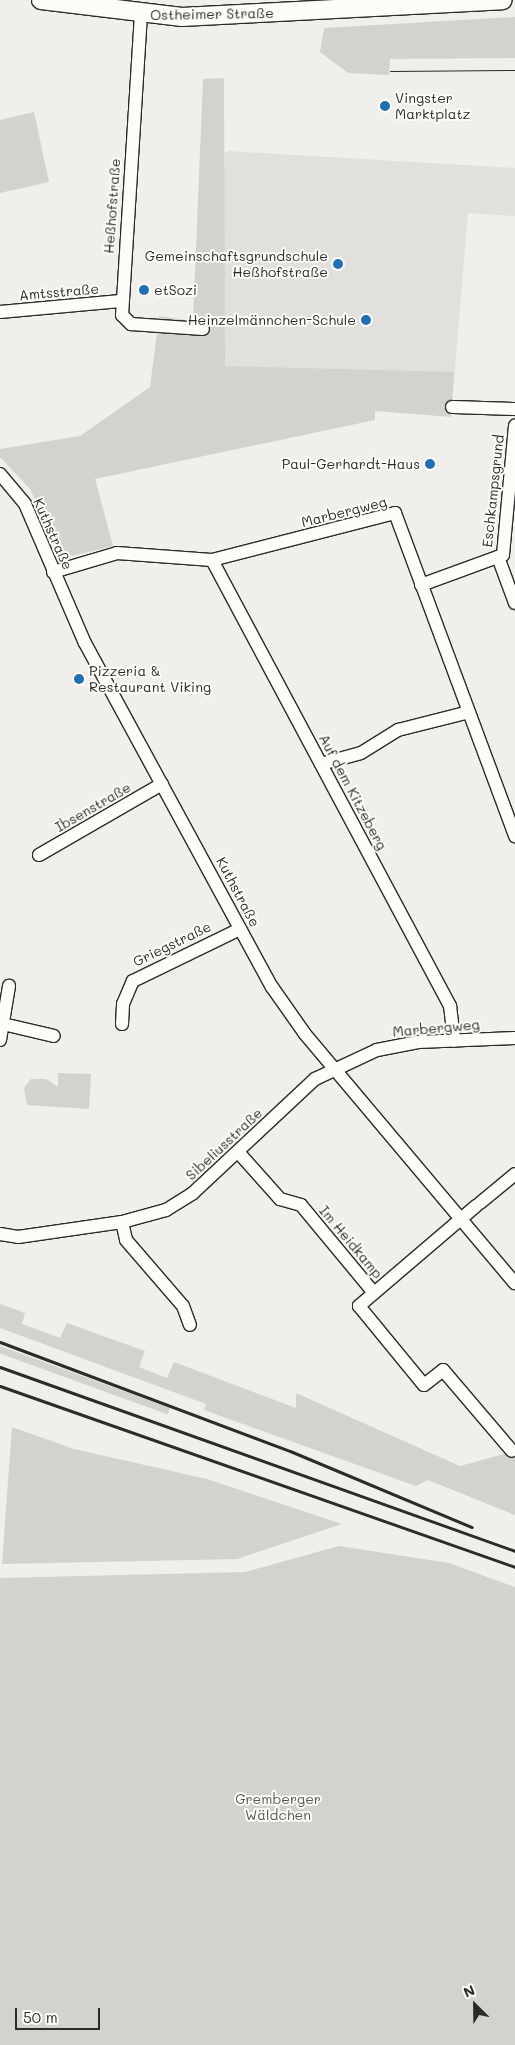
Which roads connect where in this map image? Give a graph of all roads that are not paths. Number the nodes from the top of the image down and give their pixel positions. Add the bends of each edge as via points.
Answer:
1 (41, 0) edge
2 (503, 0) edge
3 (141, 14) junction
4 (120, 301) junction
5 (0, 312) edge
6 (203, 329) dead end
7 (452, 407) dead end
8 (515, 409) edge
9 (515, 426) edge
10 (0, 474) edge
11 (498, 557) junction
12 (212, 560) junction
13 (53, 572) junction
14 (422, 585) junction
15 (515, 603) edge
16 (469, 712) junction
17 (321, 764) junction
18 (162, 784) junction
19 (515, 836) edge
20 (39, 855) dead end
21 (240, 929) junction
22 (9, 986) dead end
23 (3, 1024) junction
24 (122, 1024) dead end
25 (54, 1036) dead end
26 (515, 1038) edge
27 (0, 1040) edge
28 (454, 1041) junction
29 (333, 1067) junction
30 (239, 1152) junction
31 (515, 1174) edge
32 (461, 1219) junction
33 (122, 1222) junction
34 (0, 1234) edge
35 (515, 1283) edge
36 (374, 1293) junction
37 (190, 1325) dead end
38 (512, 1451) dead end

1 - 3 main road, Ostheimer Straße
2 - 3 main road, Ostheimer Straße via 223,16
3 - 4 street, Heßhofstraße
4 - 5 street, Amtsstraße
4 - 6 street, Heßhofstraße via 122,315 131,324
7 - 8 street
9 - 11 street, Eschkampsgrund via 503,555
10 - 13 street, Kuthstraße via 24,504
11 - 14 street, Eschkampsgrund
11 - 15 street, Eschkampsgrund
12 - 13 street, Marbergweg via 117,553
12 - 14 street, Marbergweg via 395,513
12 - 17 street, Auf dem Kitzeberg
13 - 18 street, Kuthstraße via 85,643
14 - 16 street, Marbergweg
16 - 17 street via 398,730 361,752
16 - 19 street, Marbergweg
17 - 28 street, Auf dem Kitzeberg via 450,1006
18 - 20 street, Ibsenstraße
18 - 21 street, Kuthstraße
21 - 24 street, Griegstraße via 133,980 123,1004
21 - 29 street, Kuthstraße via 272,988
22 - 23 street
23 - 25 street
23 - 27 street
26 - 28 street, Marbergweg
28 - 29 street, Marbergweg via 396,1045
29 - 30 street, Sibeliusstraße
29 - 32 street, Kuthstraße
30 - 33 street, Sibeliusstraße via 166,1210
30 - 36 street, Im Heidkamp via 280,1199 301,1206
31 - 32 street, Im Heidkamp
32 - 35 street, Kuthstraße
32 - 36 street, Im Heidkamp
33 - 34 street, Sibeliusstraße via 18,1237
33 - 37 street via 126,1240 183,1306
36 - 38 street, Im Heidkamp via 359,1306 424,1385 443,1370

